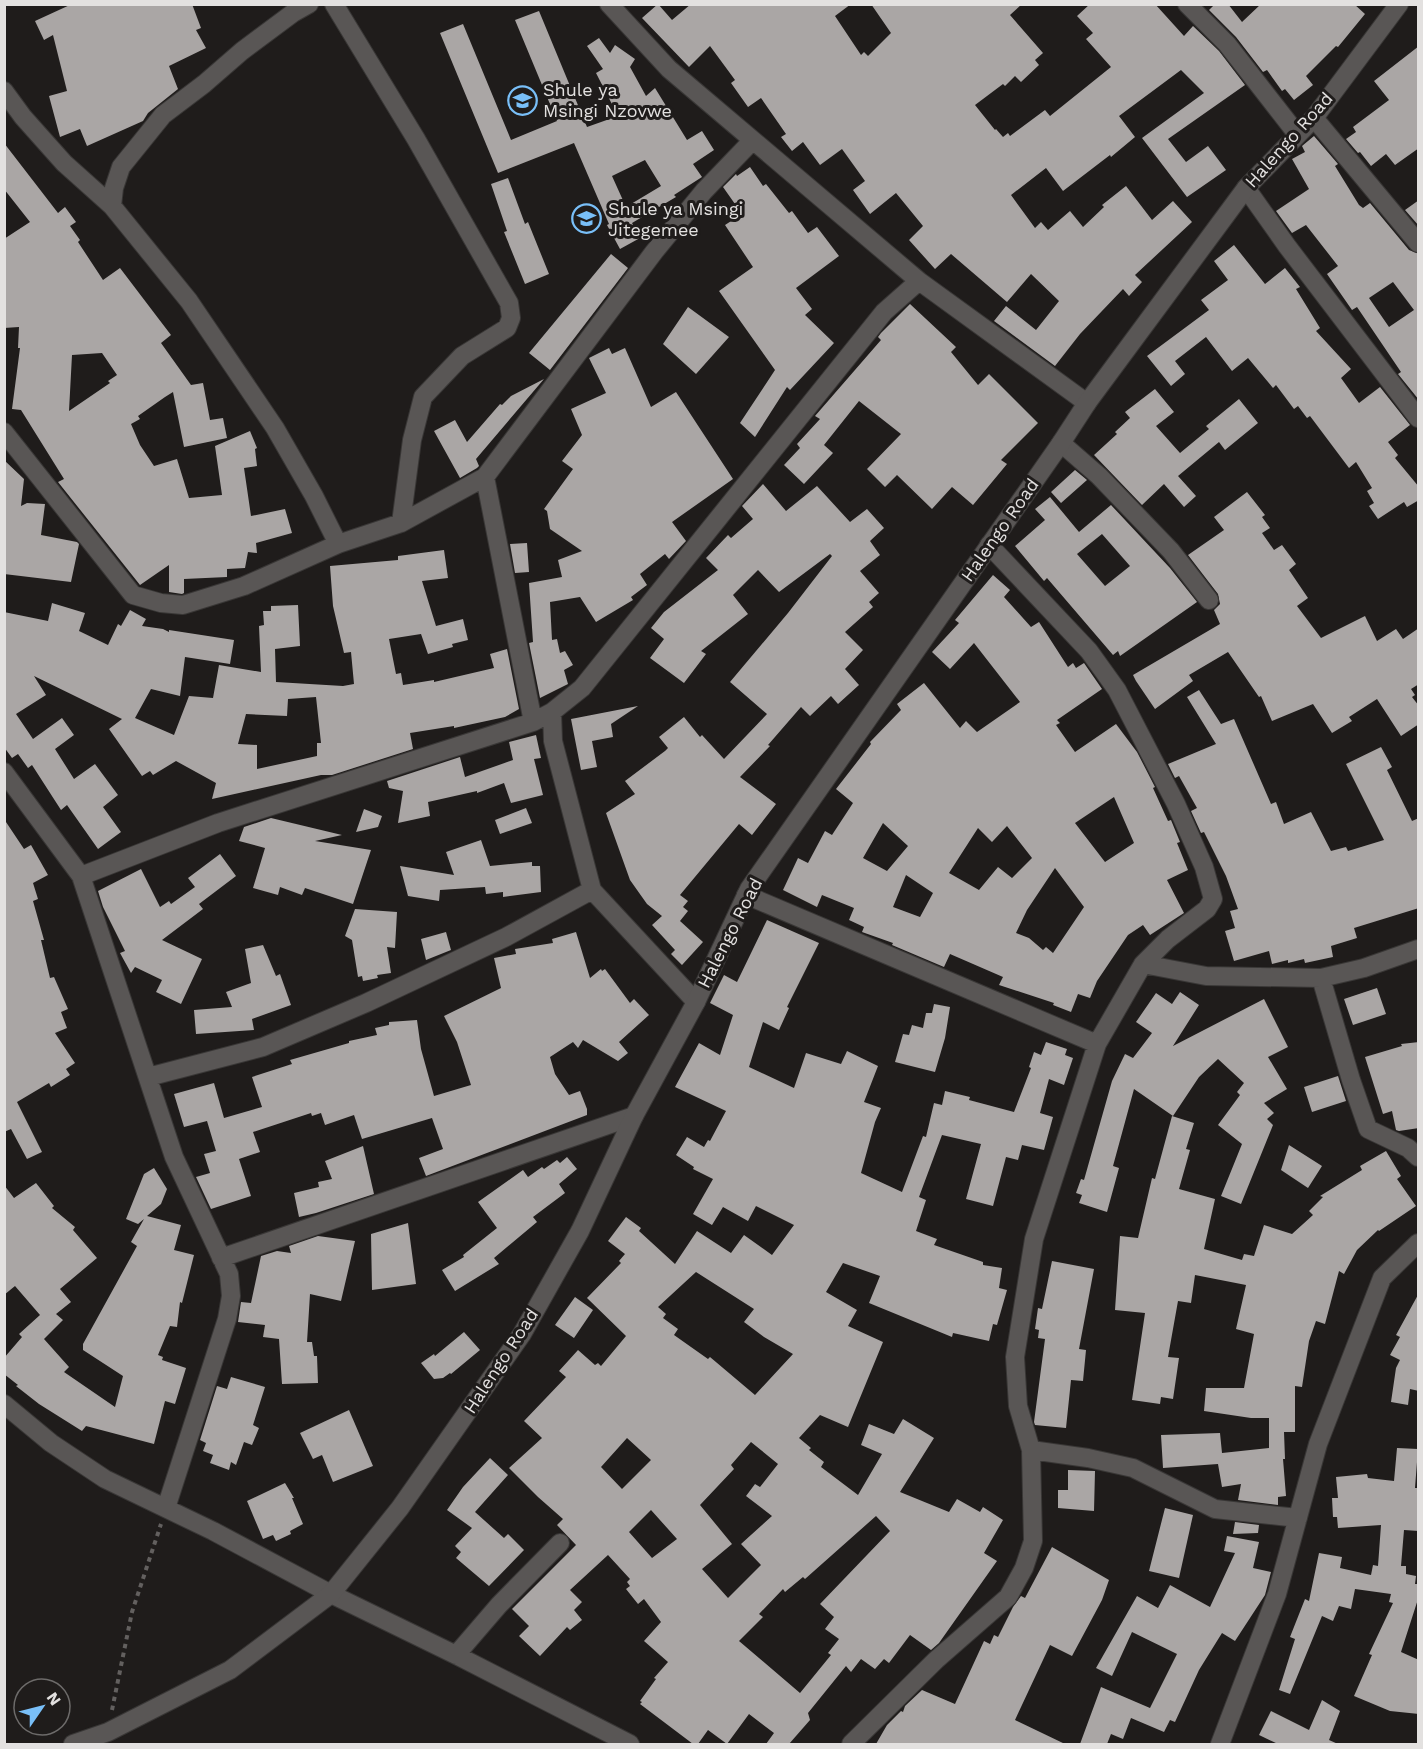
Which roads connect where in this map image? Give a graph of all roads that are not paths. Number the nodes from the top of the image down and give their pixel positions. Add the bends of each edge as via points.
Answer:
1 (309, 4) edge
2 (334, 4) edge
3 (609, 4) edge
4 (1186, 4) edge
5 (1399, 4) edge
6 (4, 91) edge
7 (1314, 118) junction
8 (1296, 134) junction
9 (752, 141) junction
10 (1246, 188) junction
11 (112, 206) junction
12 (1419, 243) edge
13 (919, 281) junction
14 (1087, 403) junction
15 (1419, 418) edge
16 (4, 432) edge
17 (1061, 443) junction
18 (485, 477) junction
19 (401, 522) junction
20 (338, 544) junction
21 (989, 545) junction
22 (1209, 600) dead end
23 (552, 712) junction
24 (533, 722) junction
25 (4, 772) edge
26 (81, 876) junction
27 (592, 890) junction
28 (746, 895) junction
29 (1419, 949) edge
30 (1143, 964) junction
31 (1321, 978) junction
32 (696, 1002) junction
33 (1097, 1044) junction
34 (148, 1077) junction
35 (634, 1116) junction
36 (1419, 1157) edge
37 (1419, 1243) edge
38 (221, 1258) junction
39 (4, 1404) edge
40 (1031, 1450) junction
41 (166, 1508) junction
42 (1298, 1518) junction
43 (560, 1543) dead end
44 (331, 1594) junction
45 (456, 1655) junction
46 (73, 1744) edge
47 (630, 1744) edge
48 (851, 1744) edge
49 (1220, 1744) edge

1 - 11 street via 242,51 163,115 121,166
2 - 19 street via 509,303 511,318 507,328 462,356 423,397 412,440
3 - 9 street via 669,69
4 - 8 street via 1227,44
5 - 7 street, Halengo Road
6 - 11 street via 64,163
7 - 8 street, Halengo Road
7 - 12 street
8 - 10 street, Halengo Road
9 - 13 street
9 - 18 street via 654,252
10 - 14 street, Halengo Road
10 - 15 street
11 - 20 street via 215,338 275,428
13 - 14 street
13 - 23 street via 884,312 582,688
14 - 17 street, Halengo Road
16 - 20 street via 133,595 183,604 244,586
17 - 21 street, Halengo Road
17 - 22 street via 1099,476 1171,551
18 - 19 street
18 - 24 street
19 - 20 street
21 - 28 street, Halengo Road
21 - 30 street via 1089,651 1117,690 1204,867 1213,899 1208,909
23 - 24 street
23 - 27 street via 553,741
24 - 26 street via 218,823
25 - 26 street
26 - 34 street
27 - 32 street
27 - 34 street via 484,947 274,1042
28 - 32 street, Halengo Road
28 - 33 street
29 - 31 street
30 - 31 street via 1206,976
30 - 33 street
31 - 36 street via 1368,1129
32 - 35 street, Halengo Road
33 - 40 street via 1032,1251 1015,1357 1018,1406
34 - 38 street via 174,1157
35 - 38 street
35 - 44 street, Halengo Road via 580,1231 522,1334 400,1508
37 - 42 street via 1382,1278 1318,1444
38 - 41 street via 231,1286 227,1319
39 - 41 street via 51,1443 105,1479
40 - 42 street via 1133,1468 1215,1509
40 - 48 street via 1033,1541 1008,1597 936,1660
41 - 44 street
42 - 49 street via 1277,1594
43 - 45 street
44 - 45 street
44 - 46 street, Halengo Road via 230,1670 108,1732
45 - 47 street

